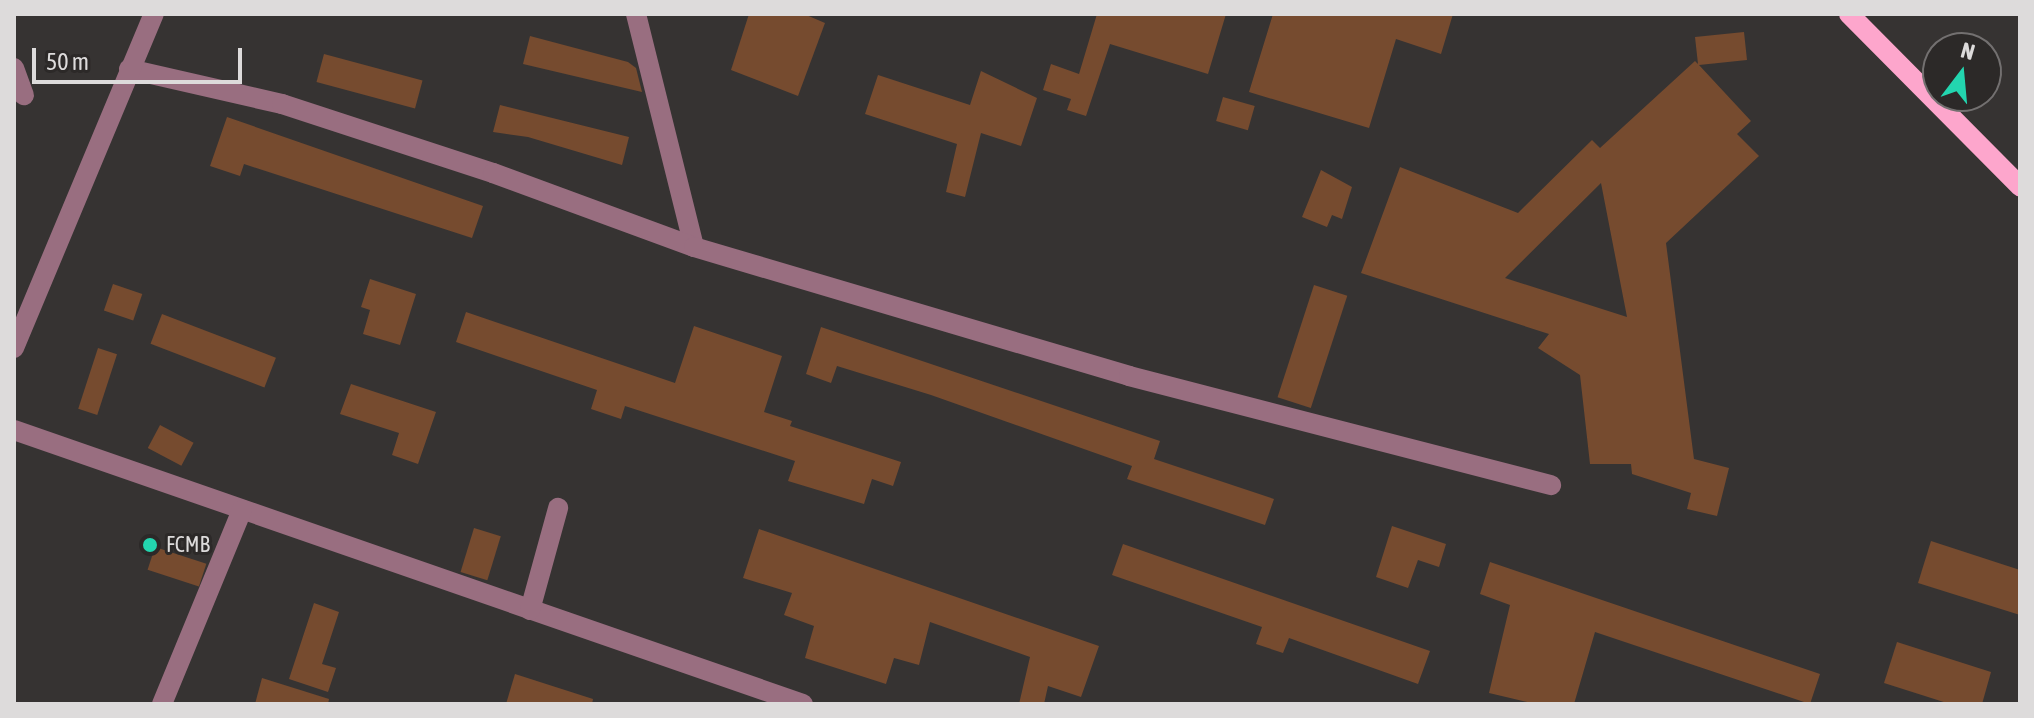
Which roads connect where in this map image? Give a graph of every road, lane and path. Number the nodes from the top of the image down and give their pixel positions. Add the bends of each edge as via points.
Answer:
1 (154, 14) edge
2 (636, 14) edge
3 (1849, 14) edge
4 (14, 68) edge
5 (129, 69) junction
6 (24, 95) dead end
7 (2020, 186) edge
8 (694, 247) junction
9 (14, 348) edge
10 (14, 430) edge
11 (1551, 485) dead end
12 (558, 508) dead end
13 (242, 510) junction
14 (530, 610) junction
15 (162, 704) edge
16 (803, 704) edge

1 - 5 street
2 - 8 street
3 - 7 main road
4 - 6 street
5 - 8 street via 282,104 493,173
5 - 9 street
8 - 11 street via 1302,424
10 - 13 street
12 - 14 street
13 - 14 street
13 - 15 street
14 - 16 street

